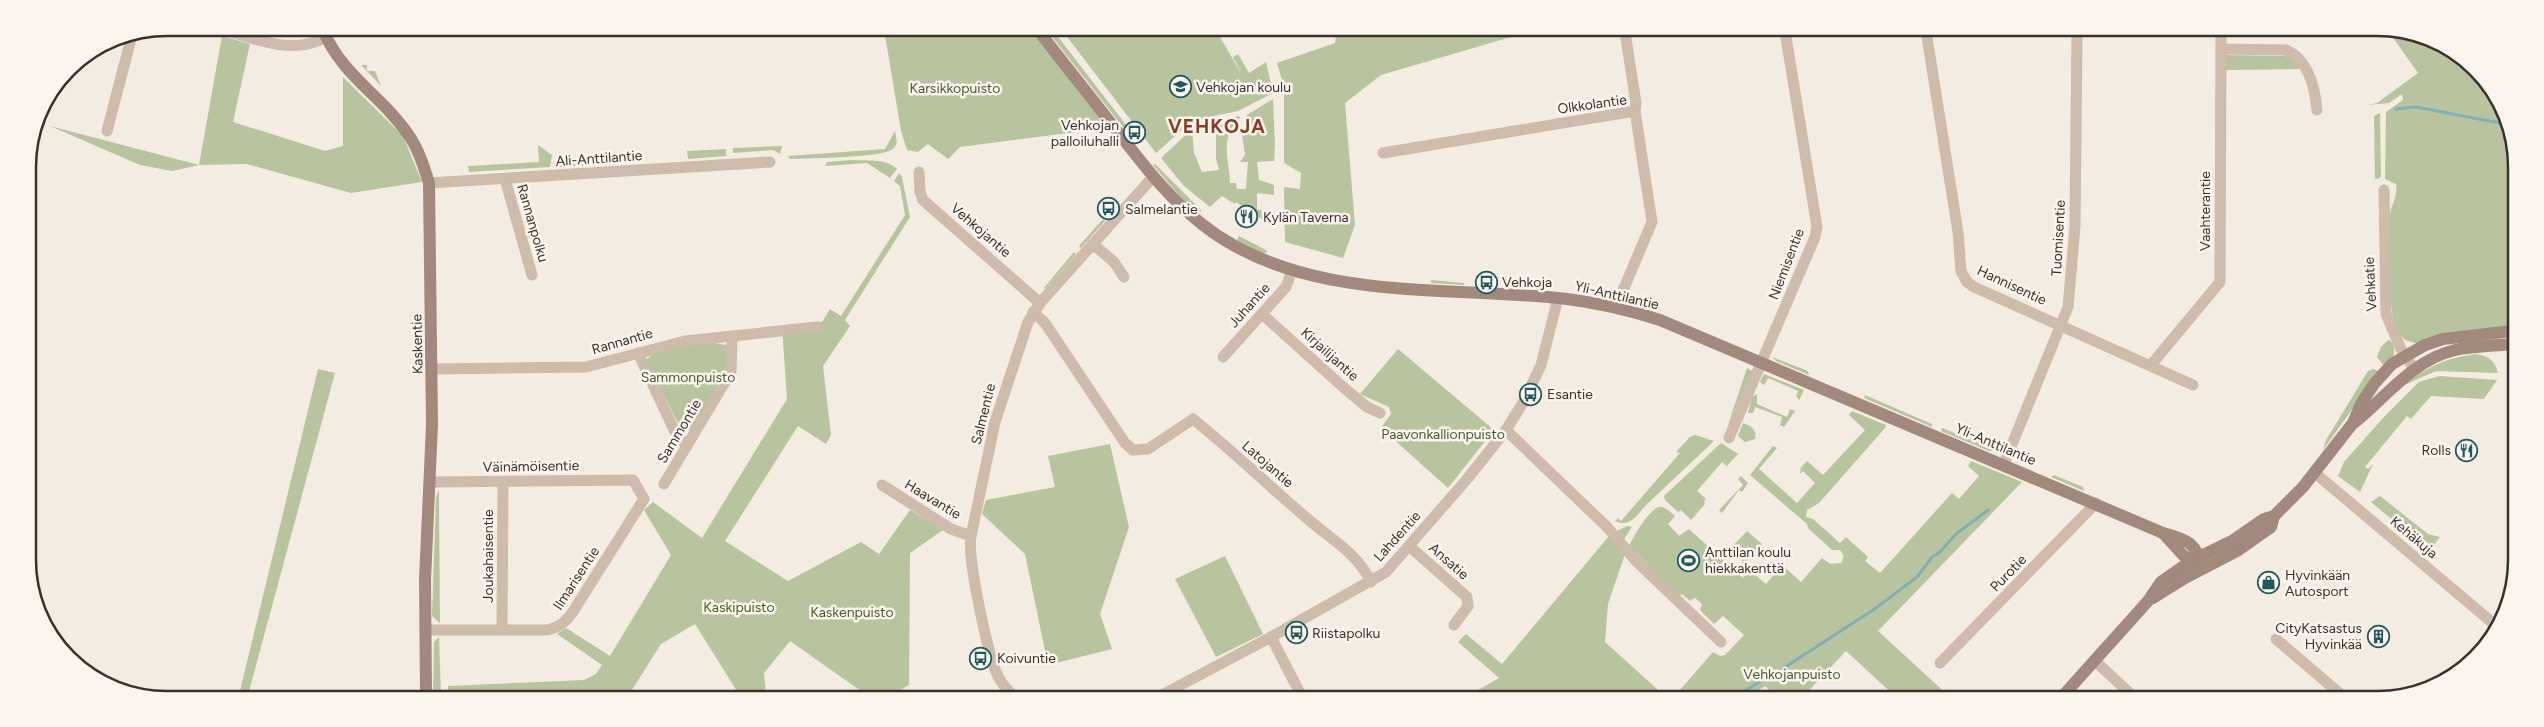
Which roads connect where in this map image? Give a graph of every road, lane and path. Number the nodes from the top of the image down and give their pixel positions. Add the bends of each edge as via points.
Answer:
1 (245, 36) edge
2 (317, 36) edge
3 (325, 36) edge
4 (1042, 36) edge
5 (1626, 36) edge
6 (1786, 36) edge
7 (1927, 36) edge
8 (2077, 36) edge
9 (2221, 36) edge
10 (130, 42) edge
11 (2220, 49) junction
12 (2318, 110) dead end
13 (1635, 111) junction
14 (107, 131) dead end
15 (1383, 153) dead end
16 (770, 162) dead end
17 (919, 172) dead end
18 (1153, 177) junction
19 (505, 179) junction
20 (429, 183) junction
21 (2384, 190) dead end
22 (1093, 244) junction
23 (1292, 270) junction
24 (532, 276) dead end
25 (1124, 277) dead end
26 (1556, 298) junction
27 (1040, 303) junction
28 (1616, 308) junction
29 (1033, 312) junction
30 (1262, 314) junction
31 (2062, 325) junction
32 (818, 327) dead end
33 (2508, 331) edge
34 (732, 336) junction
35 (2508, 345) edge
36 (638, 353) junction
37 (2405, 355) junction
38 (1223, 357) dead end
39 (1762, 362) junction
40 (2151, 365) junction
41 (433, 369) junction
42 (2415, 370) junction
43 (2193, 385) dead end
44 (1380, 413) dead end
45 (2353, 424) junction
46 (1506, 430) junction
47 (1729, 438) dead end
48 (687, 446) junction
49 (2004, 464) junction
50 (2315, 473) junction
51 (633, 480) joint
52 (430, 482) junction
53 (503, 482) junction
54 (664, 484) dead end
55 (882, 485) dead end
56 (2096, 503) junction
57 (971, 536) junction
58 (1409, 546) junction
59 (2198, 562) junction
60 (1371, 582) junction
61 (2492, 622) edge
62 (1454, 625) dead end
63 (425, 630) junction
64 (502, 630) junction
65 (1271, 637) junction
66 (2276, 640) dead end
67 (1721, 642) dead end
68 (2095, 661) junction
69 (1940, 664) dead end
70 (1299, 690) edge
71 (2068, 690) edge
72 (2126, 690) edge
73 (2335, 690) edge
74 (426, 691) edge
75 (1007, 691) edge
76 (1170, 691) edge

1 - 2 street via 281,46 299,47
3 - 20 street, Kaskentie via 344,67 410,138
4 - 18 street, Yli-Anttilantie
5 - 13 street
6 - 39 street, Niemisentie via 1817,227
7 - 31 street, Hannisentie via 1958,232 1961,271 1974,287
8 - 31 street, Tuomisentie via 2075,227 2068,307
9 - 11 street, Vaahterantie
10 - 14 street
11 - 12 street via 2286,50 2294,54 2312,79
11 - 40 street, Vaahterantie via 2220,282
13 - 15 street, Olkkolantie
13 - 28 street, Olkkolantie via 1652,222
16 - 19 street, Ali-Anttilantie
17 - 27 street, Vehkojantie via 923,200
18 - 22 street, Salmentie
18 - 23 street, Yli-Anttilantie via 1187,212 1217,235 1255,256
19 - 20 street, Ali-Anttilantie
19 - 24 street, Rannanpolku
20 - 41 street, Kaskentie
21 - 37 street, Vehkatie via 2386,314
22 - 25 street via 1114,262
22 - 27 street, Salmentie
23 - 26 street, Yli-Anttilantie via 1355,283
23 - 30 street, Juhantie via 1286,287
26 - 28 street, Yli-Anttilantie
26 - 46 street, Lahdentie via 1541,365
27 - 29 street, Salmentie
28 - 39 street, Yli-Anttilantie via 1660,320
29 - 57 street, Salmentie via 1008,376 995,422
29 - 60 street, Latojantie via 1045,323 1132,450 1148,449 1192,419 1310,522 1348,550
30 - 38 street, Juhantie
30 - 44 street, Kirjailijantie via 1349,392
31 - 40 street, Hannisentie
31 - 49 street, Tuomisentie
32 - 34 street, Rannantie
33 - 37 street via 2444,339
34 - 36 street, Rannantie via 676,342
34 - 48 street, Sammontie via 732,372
35 - 42 street via 2455,350
36 - 41 street, Rannantie via 586,367
36 - 48 street via 676,432
37 - 42 street, Vehkatie
37 - 45 street via 2374,384 2360,404
39 - 47 street, Niemisentie
39 - 49 street, Yli-Anttilantie
40 - 43 street, Hannisentie
41 - 52 street, Kaskentie
42 - 45 street
45 - 50 street
46 - 58 street, Lahdentie
46 - 67 street
48 - 54 street, Sammontie
49 - 56 street, Yli-Anttilantie
50 - 59 street via 2274,516 2264,519
50 - 61 street, Kehäkuja
51 - 53 street, Väinämöisentie
51 - 64 street, Ilmarisentie via 644,499 567,620 547,630
52 - 53 street, Väinämöisentie
52 - 63 street, Kaskentie
53 - 64 street, Joukahaisentie
55 - 57 street, Haavantie via 951,529
56 - 59 street, Yli-Anttilantie via 2187,541
56 - 69 street, Purotie
57 - 75 street, Salmentie via 970,554 990,655
58 - 60 street, Lahdentie via 1386,572
58 - 62 street, Ansatie via 1467,597 1468,606
59 - 68 street via 2161,582
60 - 65 street, Lahdentie
63 - 64 street, Ilmarisentie
63 - 74 street, Kaskentie
65 - 70 street
65 - 76 street, Lahdentie
66 - 73 street
68 - 71 street
68 - 72 street

